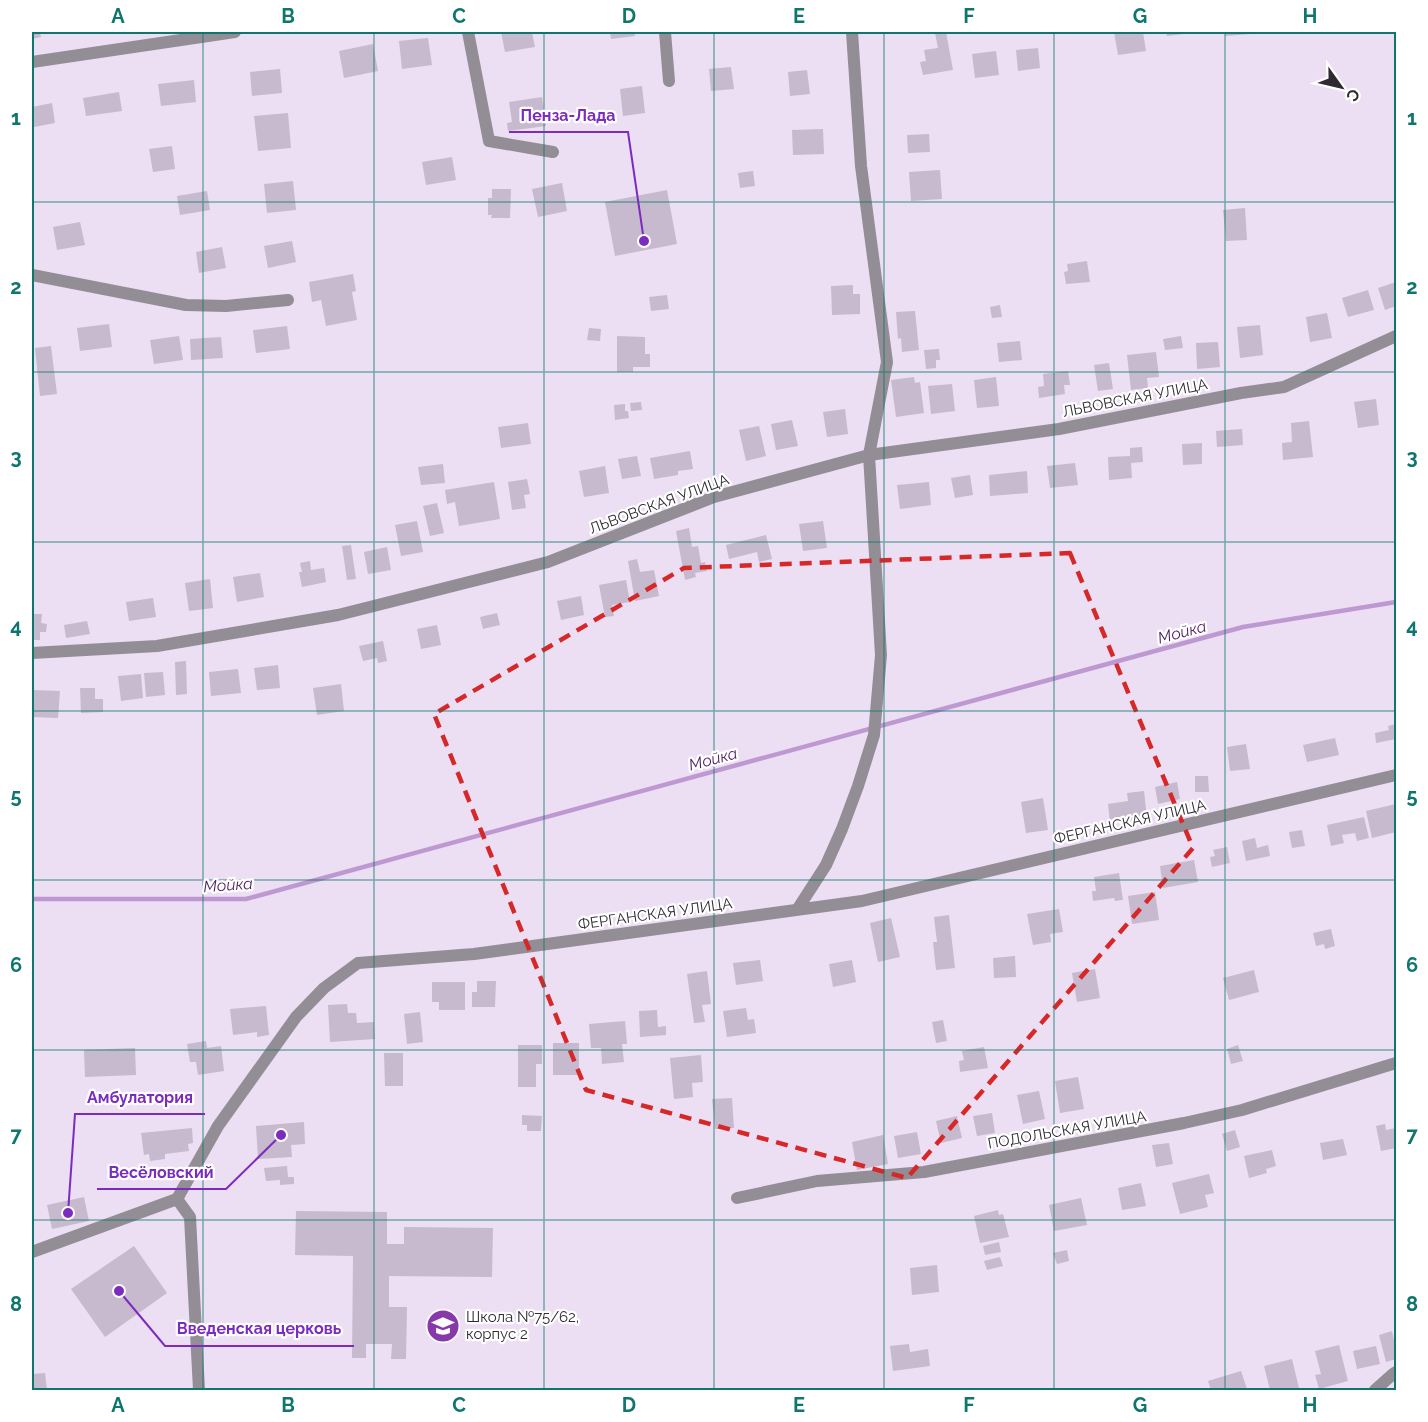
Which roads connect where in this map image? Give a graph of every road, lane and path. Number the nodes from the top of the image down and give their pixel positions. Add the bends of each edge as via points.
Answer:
1 (235, 32) edge
2 (468, 32) edge
3 (665, 32) edge
4 (852, 32) edge
5 (32, 62) edge
6 (669, 81) dead end
7 (553, 152) dead end
8 (32, 275) edge
9 (288, 300) dead end
10 (1396, 336) edge
11 (869, 455) junction
12 (32, 653) edge
13 (1396, 775) edge
14 (797, 910) junction
15 (1396, 1064) edge
16 (737, 1198) dead end
17 (177, 1199) junction
18 (32, 1252) edge
19 (1396, 1372) edge
20 (199, 1390) edge
21 (1375, 1390) edge

1 - 5 street
2 - 7 street via 489,141
3 - 6 street
4 - 11 street via 861,166 887,362
8 - 9 street via 186,305
10 - 11 street, ЛЬВОВСКАЯ УЛИЦА via 1284,387 1059,429
11 - 12 street, ЛЬВОВСКАЯ УЛИЦА via 714,497 548,562 338,615 157,646
11 - 14 street via 881,655 874,735 842,829 826,865
13 - 14 street, ФЕРГАНСКАЯ УЛИЦА via 862,901
14 - 17 street, ФЕРГАНСКАЯ УЛИЦА via 474,954 358,963 324,988 296,1017 218,1126
15 - 16 street, ПОДОЛЬСКАЯ УЛИЦА via 1242,1110 1184,1123 924,1172 817,1181
17 - 18 street
17 - 20 street via 190,1217
19 - 21 street

